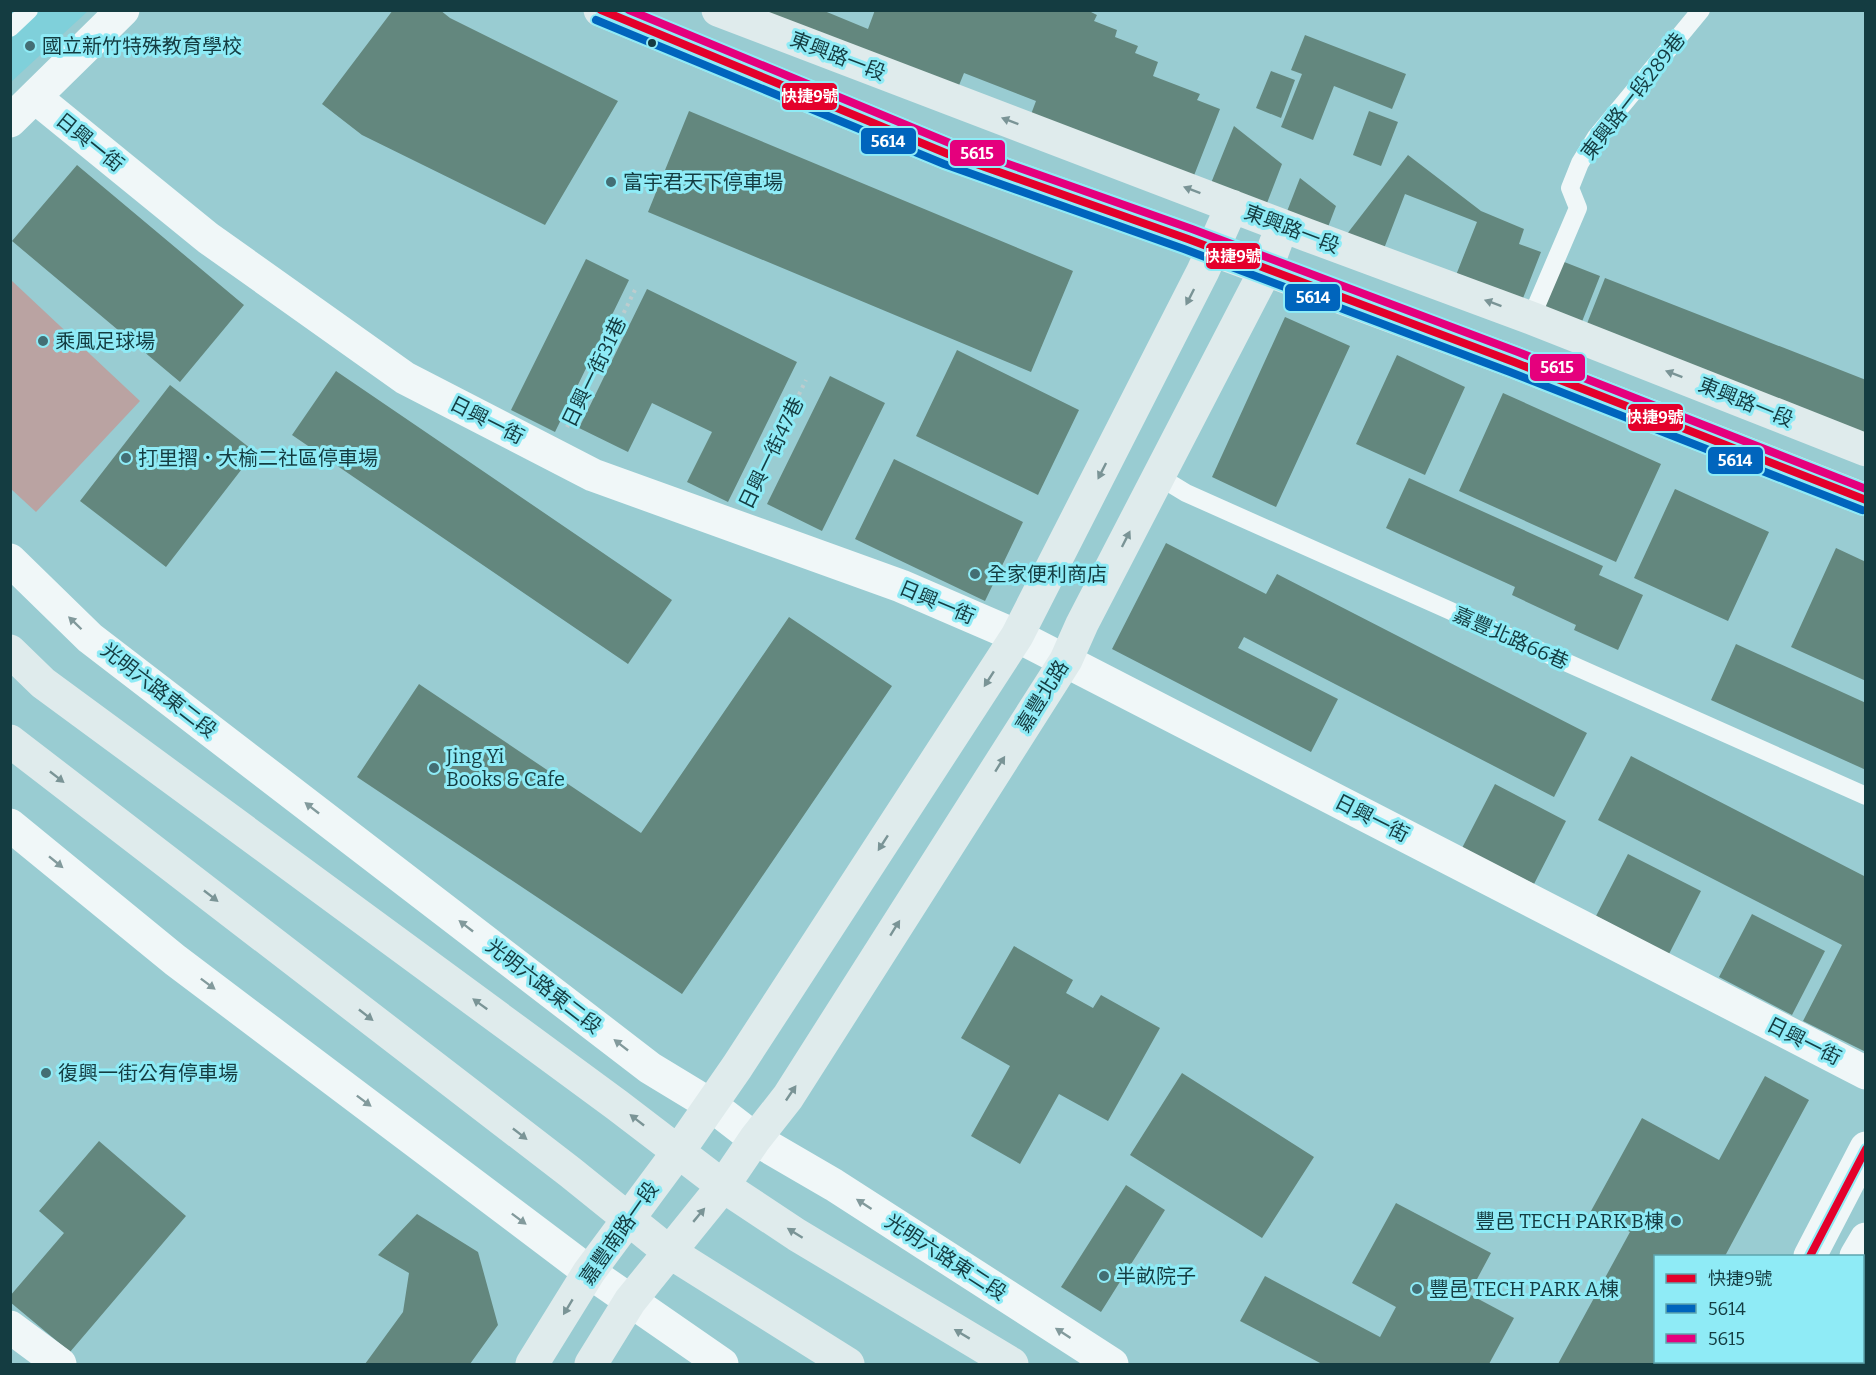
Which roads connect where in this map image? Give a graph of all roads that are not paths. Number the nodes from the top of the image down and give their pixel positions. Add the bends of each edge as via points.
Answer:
1 (29, 10) edge
2 (123, 10) edge
3 (600, 10) edge
4 (718, 10) edge
5 (1701, 10) edge
6 (10, 28) edge
7 (36, 98) junction
8 (10, 121) edge
9 (1232, 206) junction
10 (1282, 226) junction
11 (1213, 250) junction
12 (1266, 269) junction
13 (1531, 318) junction
14 (1866, 450) edge
15 (1158, 476) junction
16 (1866, 500) edge
17 (10, 560) edge
18 (1017, 636) junction
19 (10, 651) edge
20 (1066, 660) junction
21 (10, 741) edge
22 (1866, 796) edge
23 (10, 825) edge
24 (1866, 1073) edge
25 (711, 1105) junction
26 (755, 1139) junction
27 (1866, 1148) edge
28 (678, 1152) junction
29 (723, 1186) junction
30 (627, 1219) junction
31 (1866, 1239) edge
32 (668, 1251) junction
33 (1811, 1255) edge
34 (1857, 1255) edge
35 (589, 1272) junction
36 (630, 1301) junction
37 (10, 1327) edge
38 (60, 1365) edge
39 (532, 1365) edge
40 (591, 1365) edge
41 (722, 1365) edge
42 (848, 1365) edge
43 (1012, 1365) edge
44 (1112, 1365) edge

1 - 6 lane
2 - 7 street
3 - 11 street via 948,153
9 -> 4 street, 東興路一段
5 - 13 lane, 東興路一段289巷 via 1596,137 1580,163 1570,188 1578,208
7 - 8 street
7 - 18 street, 日興一街 via 208,238 405,378 593,475 901,586
9 - 10 street, 東興路一段
9 - 11 street
10 - 12 street, 嘉豐北路
13 -> 10 street, 東興路一段
11 - 12 street
11 -> 18 street
12 - 15 street, 嘉豐北路
12 - 16 street
14 -> 13 street, 東興路一段
20 -> 15 street, 嘉豐北路
15 - 22 lane, 嘉豐北路66巷 via 1186,493
25 -> 17 street, 光明六路東二段 via 650,1068 90,638
18 - 20 street, 日興一街
18 -> 25 street
28 -> 19 street via 43,683
20 - 24 street, 日興一街
26 -> 20 street, 嘉豐北路 via 788,1097
21 -> 30 street
23 -> 35 street via 175,960
25 - 26 street, 光明六路東二段
25 - 28 street, 嘉豐南路一段
26 - 29 street
44 -> 26 street, 光明六路東二段 via 834,1185
27 - 33 street
28 - 29 street
28 - 30 street, 嘉豐南路一段
32 -> 29 street
43 -> 29 street
30 - 32 street
30 - 35 street, 嘉豐南路一段
31 - 34 street
32 - 36 street
32 - 42 street
35 - 36 street
35 -> 39 street, 嘉豐南路一段
36 - 40 street
36 - 41 street
37 - 38 street

